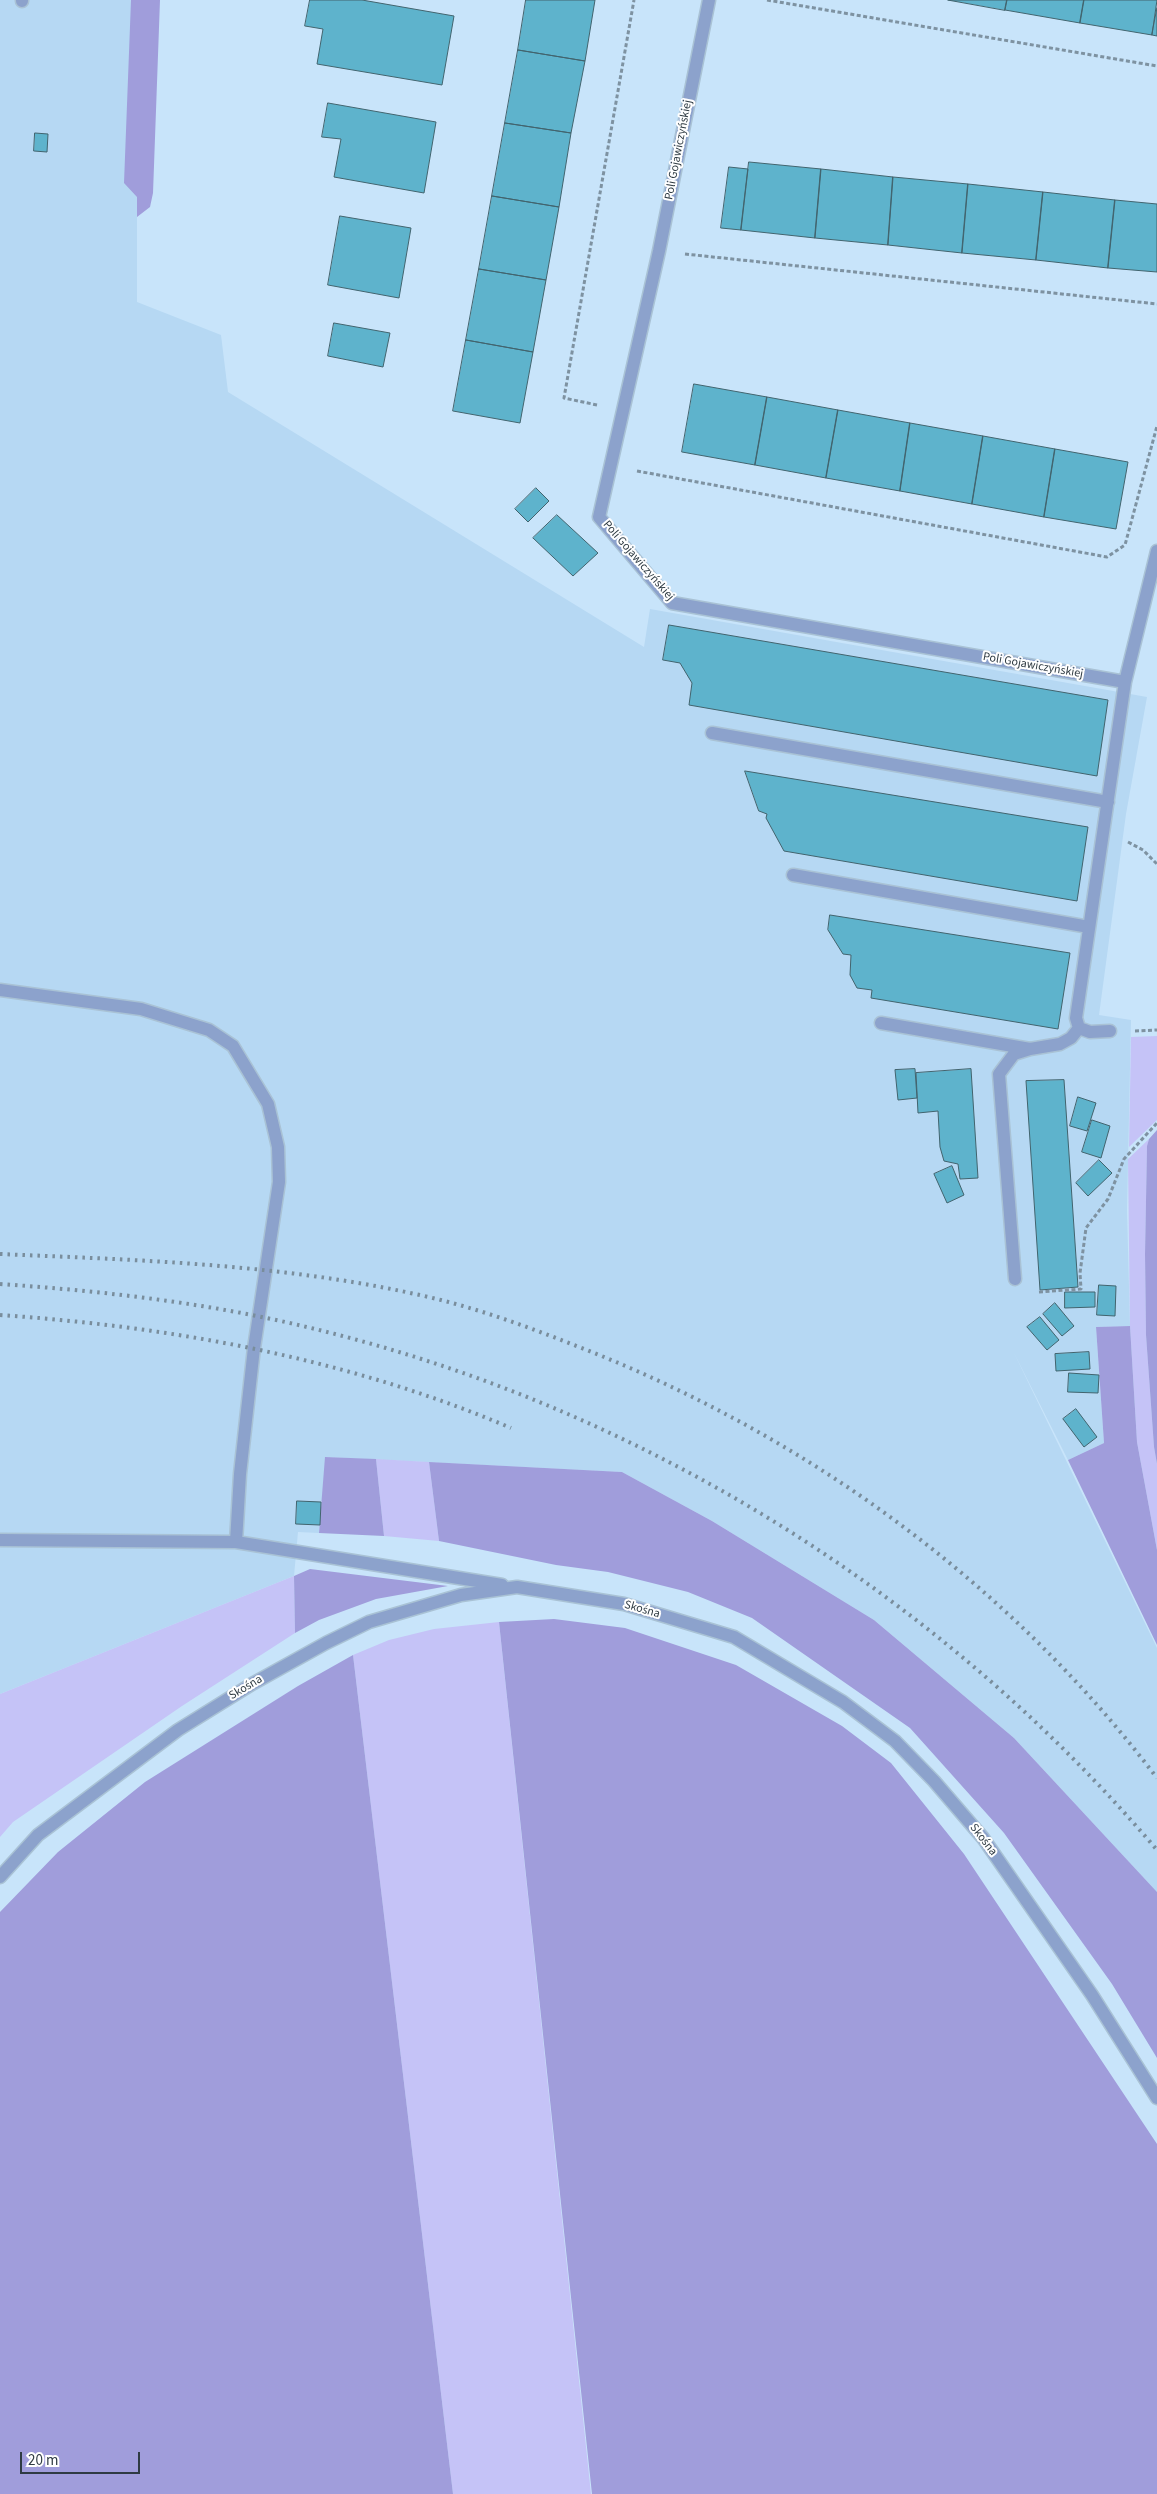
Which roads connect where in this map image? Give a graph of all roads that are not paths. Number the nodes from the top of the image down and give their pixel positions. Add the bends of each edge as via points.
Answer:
1 (709, 0) edge
2 (1157, 551) edge
3 (1125, 682) junction
4 (712, 733) dead end
5 (1108, 802) junction
6 (793, 875) dead end
7 (1089, 927) junction
8 (0, 990) edge
9 (880, 1023) dead end
10 (1079, 1028) junction
11 (1110, 1031) dead end
12 (1030, 1049) junction
13 (1015, 1279) road end
14 (0, 1540) edge
15 (236, 1542) junction
16 (517, 1587) junction
17 (0, 1877) edge
18 (1157, 2098) edge

1 - 3 street, Poli Gojawiczyńskiej via 659,251 599,516 672,603
2 - 3 street
3 - 5 street
4 - 5 street
5 - 7 street
6 - 7 street
7 - 10 street via 1076,1018
8 - 15 street via 141,1009 209,1030 233,1046 268,1104 278,1147 279,1182 254,1348
9 - 12 street
10 - 11 street via 1090,1032
10 - 12 street via 1060,1044
12 - 13 street via 1014,1054 999,1074
14 - 15 street
15 - 16 street
16 - 17 street, Skośna via 461,1595 369,1622 268,1674 178,1730 38,1834
16 - 18 street, Skośna via 624,1604 734,1637 843,1702 895,1742 984,1838 1092,1995

